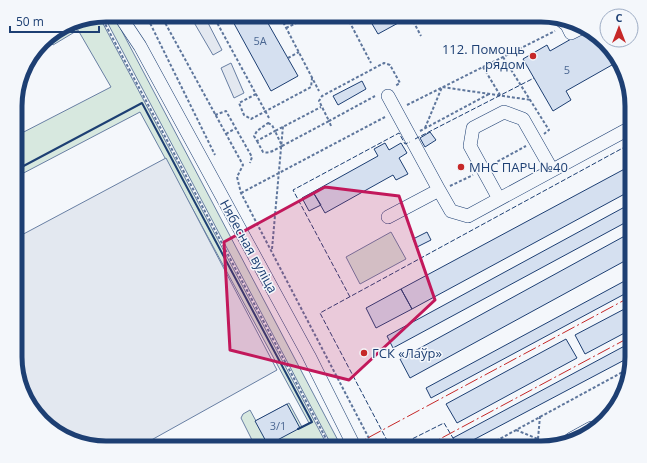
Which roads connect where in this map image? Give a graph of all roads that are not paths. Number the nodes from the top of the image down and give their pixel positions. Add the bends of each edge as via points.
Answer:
1 (124, 22) edge
2 (133, 22) edge
3 (568, 26) edge
4 (576, 30) edge
5 (140, 46) junction
6 (388, 92) road end
7 (625, 131) edge
8 (552, 170) junction
9 (440, 190) junction
10 (499, 199) junction
11 (388, 217) dead end
12 (352, 441) edge

1 - 5 street, Нябесная вуліца
2 - 5 street, Нябесная вуліца
3 - 4 street via 571,33
5 - 12 street, Нябесная вуліца via 309,356
6 - 9 street
7 - 8 street
8 - 10 street
8 - 10 street via 523,119 504,112 473,128 470,146
9 - 10 street via 451,211 468,216
9 - 11 street

